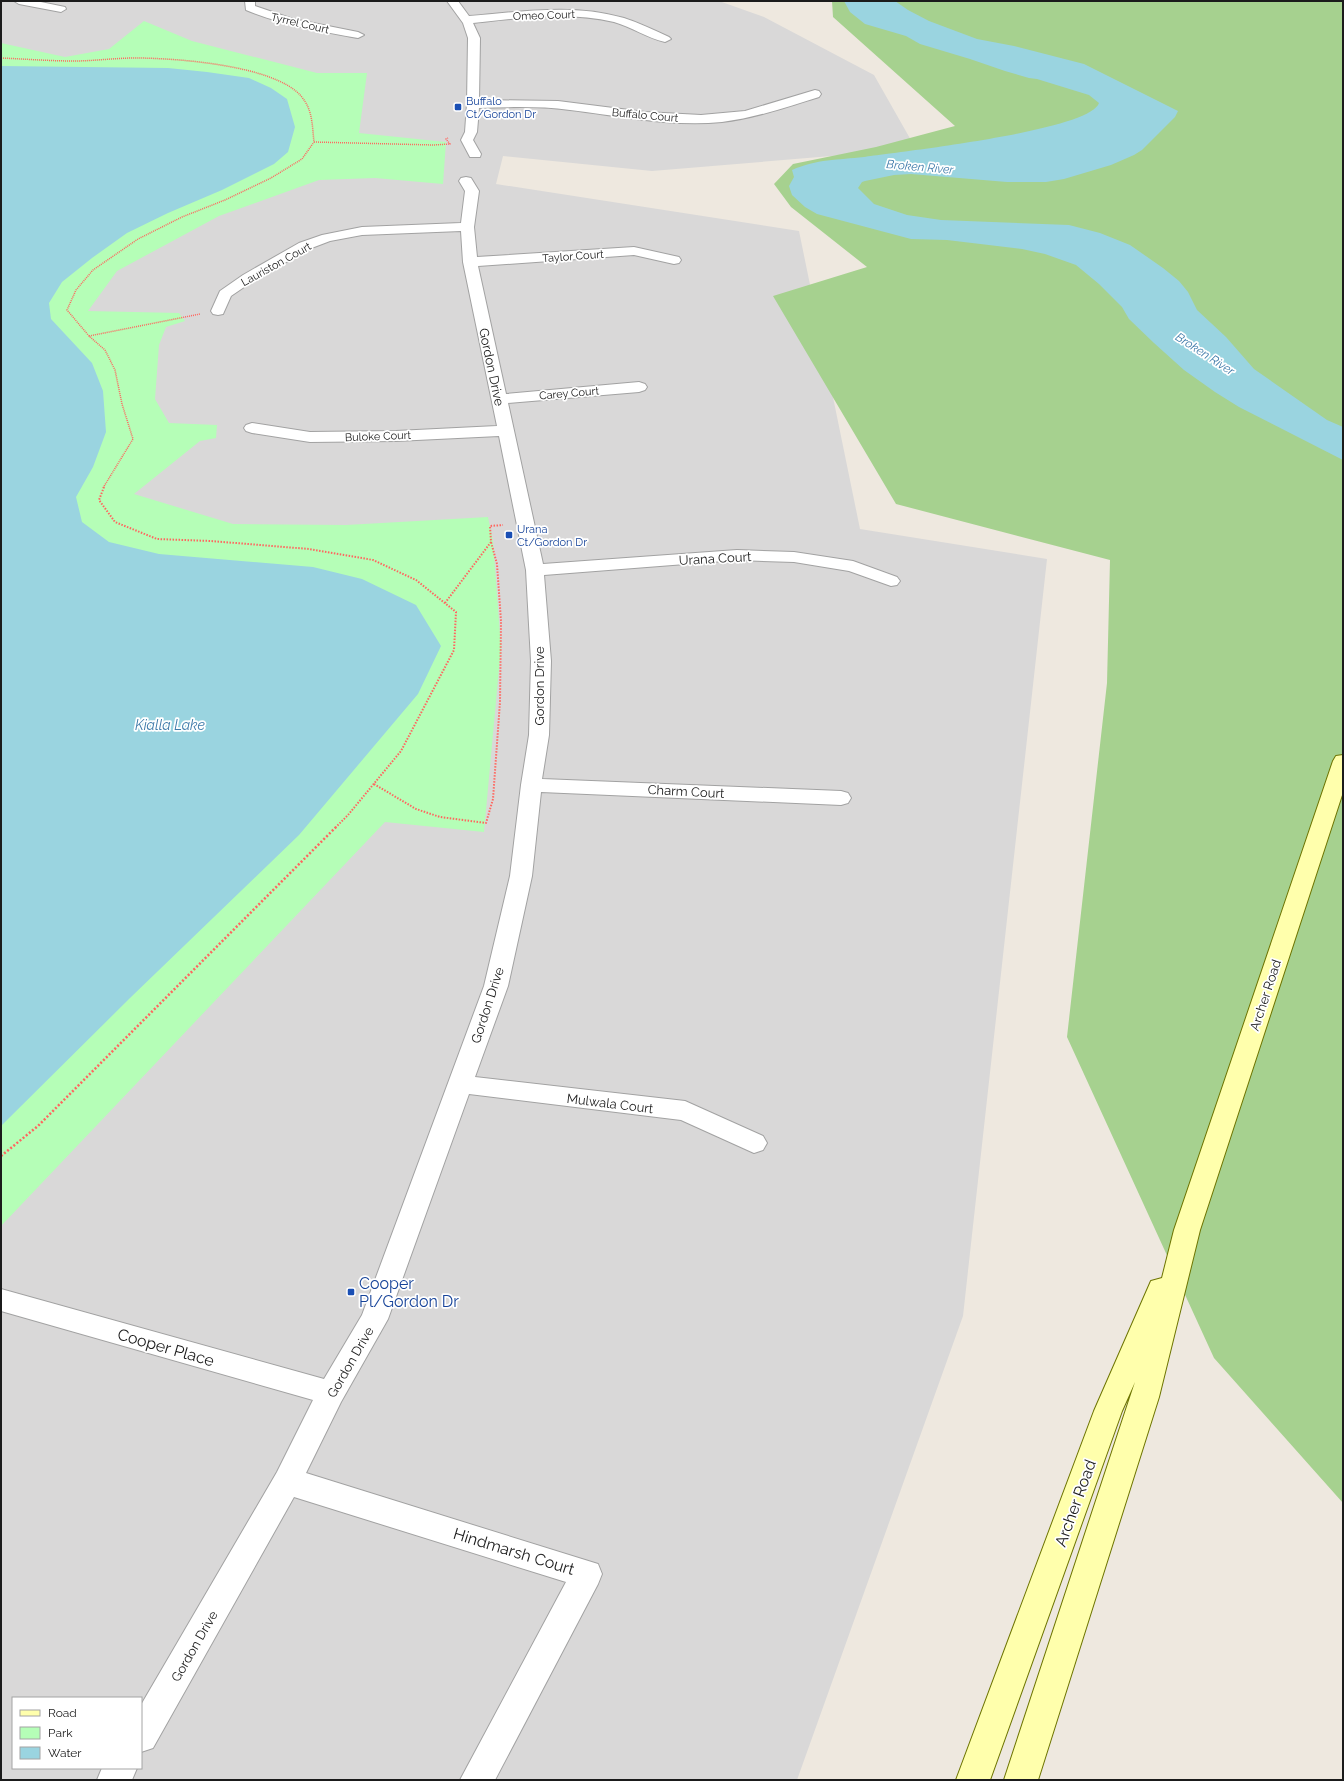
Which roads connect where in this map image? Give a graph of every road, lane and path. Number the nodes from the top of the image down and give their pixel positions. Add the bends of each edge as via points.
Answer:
1 (19, 1) edge
2 (250, 1) edge
3 (452, 1) edge
4 (61, 9) dead end
5 (467, 20) junction
6 (358, 35) dead end
7 (665, 39) dead end
8 (1, 58) edge
9 (815, 94) dead end
10 (473, 104) junction
11 (471, 132) junction
12 (314, 142) junction
13 (468, 216) junction
14 (674, 260) dead end
15 (470, 262) junction
16 (218, 311) joint
17 (89, 336) junction
18 (639, 387) dead end
19 (499, 400) junction
20 (252, 428) dead end
21 (505, 431) junction
22 (526, 523) junction
23 (491, 542) junction
24 (535, 570) junction
25 (891, 581) dead end
26 (445, 602) junction
27 (1343, 761) edge
28 (374, 784) junction
29 (531, 785) junction
30 (841, 798) dead end
31 (460, 1084) junction
32 (754, 1143) dead end
33 (1, 1156) edge
34 (1187, 1230) junction
35 (1, 1300) edge
36 (331, 1393) junction
37 (287, 1481) junction
38 (142, 1734) edge
39 (120, 1769) edge
40 (114, 1780) edge
41 (477, 1780) edge
42 (973, 1780) edge
43 (1021, 1780) edge

1 - 4 street
2 - 6 street, Tyrrel Court via 250,8 288,22
3 - 5 street, Gordon Drive
5 - 7 street, Omeo Court via 552,12 583,14 614,19
5 - 10 street, Gordon Drive via 474,38
8 - 12 path via 72,61 135,58 194,62 238,68 269,76 288,84 311,112
9 - 10 street, Buffalo Court via 745,114 694,119 636,116 570,106
10 - 11 street, Gordon Drive
11 - 12 path via 446,139 450,144 425,146
11 - 13 street, Gordon Drive via 480,147 461,191
12 - 17 path via 302,159 271,178 138,239 93,270 76,290 67,310
13 - 15 street, Gordon Drive
13 - 16 street, Lauriston Court via 362,231 304,246 248,278 226,294
14 - 15 street, Taylor Court via 634,252
15 - 19 street, Gordon Drive
16 - 17 path
17 - 26 path via 104,350 115,370 133,439 105,484 99,500 115,522 157,539 310,549 373,560 416,580
18 - 19 street, Carey Court
19 - 21 street, Gordon Drive
20 - 21 street, Buloke Court via 310,437
21 - 22 street, Gordon Drive
22 - 23 path via 490,526
22 - 24 street, Gordon Drive
23 - 26 path
23 - 28 path via 497,564 501,620 500,702 493,799 486,823 440,817 416,808
24 - 25 street, Urana Court via 737,555 794,557 853,566
24 - 29 street, Gordon Drive via 541,686 539,735
26 - 28 path via 456,612 454,650 401,751
27 - 34 main road, Archer Road
28 - 33 path via 348,815 163,1003 38,1126
29 - 30 street, Charm Court
29 - 31 street, Gordon Drive via 521,876 496,986
31 - 32 street, Mulwala Court via 685,1112
31 - 36 street, Gordon Drive via 374,1319
34 - 42 main road, Archer Road via 1108,1411
34 - 43 main road, Archer Road via 1145,1397
35 - 36 street, Cooper Place
36 - 37 street, Gordon Drive
37 - 38 street, Gordon Drive
37 - 41 street, Hindmarsh Court via 587,1574
39 - 40 street

